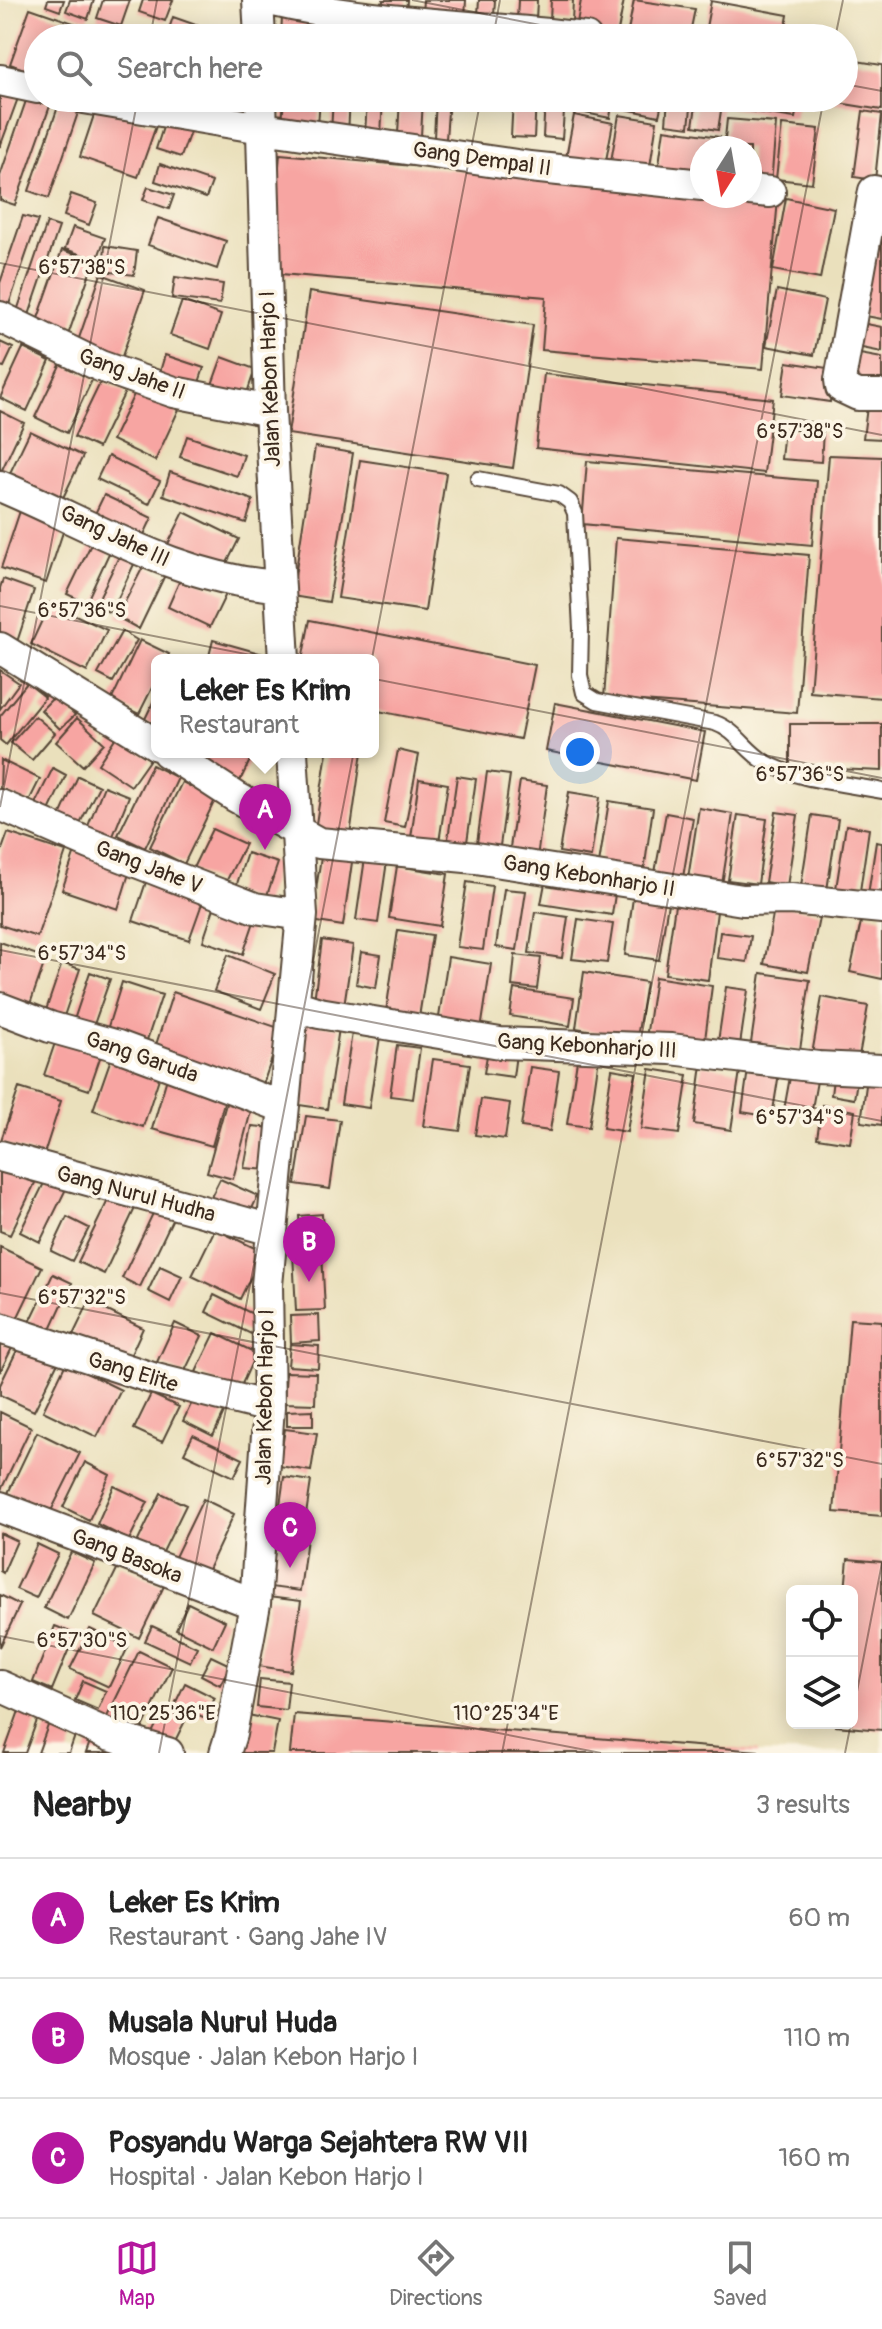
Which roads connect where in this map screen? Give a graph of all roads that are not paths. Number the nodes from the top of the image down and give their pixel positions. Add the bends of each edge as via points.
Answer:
1 (258, 0) edge
2 (269, 0) edge
3 (259, 24) edge
4 (429, 24) edge
5 (0, 80) edge
6 (24, 85) edge
7 (167, 112) edge
8 (261, 112) edge
9 (262, 128) junction
10 (690, 184) edge
11 (882, 193) edge
12 (0, 317) edge
13 (882, 395) edge
14 (270, 411) junction
15 (478, 479) dead end
16 (0, 486) edge
17 (279, 586) junction
18 (0, 648) edge
19 (284, 654) edge
20 (151, 741) edge
21 (176, 758) edge
22 (292, 758) edge
23 (882, 791) edge
24 (0, 805) edge
25 (298, 830) junction
26 (882, 908) edge
27 (302, 915) junction
28 (294, 1005) junction
29 (0, 1008) edge
30 (882, 1070) edge
31 (283, 1107) junction
32 (0, 1156) edge
33 (272, 1230) junction
34 (0, 1328) edge
35 (269, 1407) junction
36 (0, 1507) edge
37 (255, 1604) junction
38 (0, 1686) edge
39 (168, 1753) edge
40 (225, 1753) edge

1 - 3 street
2 - 4 street
5 - 6 street
7 - 9 street, Gang Dempal II
8 - 9 street, Jalan Kebon Harjo I
9 - 10 street, Gang Dempal II via 530,167
9 - 14 street, Jalan Kebon Harjo I
11 - 13 street via 874,191 840,380 847,392
12 - 14 street, Gang Jahe II via 100,366 159,387
14 - 17 street, Jalan Kebon Harjo I
15 - 23 lane via 559,494 570,502 575,513 584,693 597,701 715,723 729,728 763,761 789,772
16 - 17 street, Gang Jahe III via 167,563 251,585
17 - 19 street, Jalan Kebon Harjo I
18 - 20 street
21 - 25 street, Gang Kebonharjo II
22 - 25 street, Jalan Kebon Harjo I
24 - 27 street, Gang Jahe V via 255,908
25 - 26 street, Gang Kebonharjo II via 319,843 476,858 743,900
25 - 27 street, Jalan Kebon Harjo I
27 - 28 street, Jalan Kebon Harjo I
28 - 30 street, Gang Kebonharjo III via 500,1043 671,1049
28 - 31 street, Jalan Kebon Harjo I
29 - 31 street, Gang Garuda
31 - 33 street, Jalan Kebon Harjo I
32 - 33 street, Gang Nurul Hudha
33 - 35 street, Jalan Kebon Harjo I via 267,1285
34 - 35 street, Gang Elite via 152,1378
35 - 37 street, Jalan Kebon Harjo I
36 - 37 street, Gang Basoka
37 - 40 street, Jalan Kebon Harjo I
38 - 39 street via 111,1736

